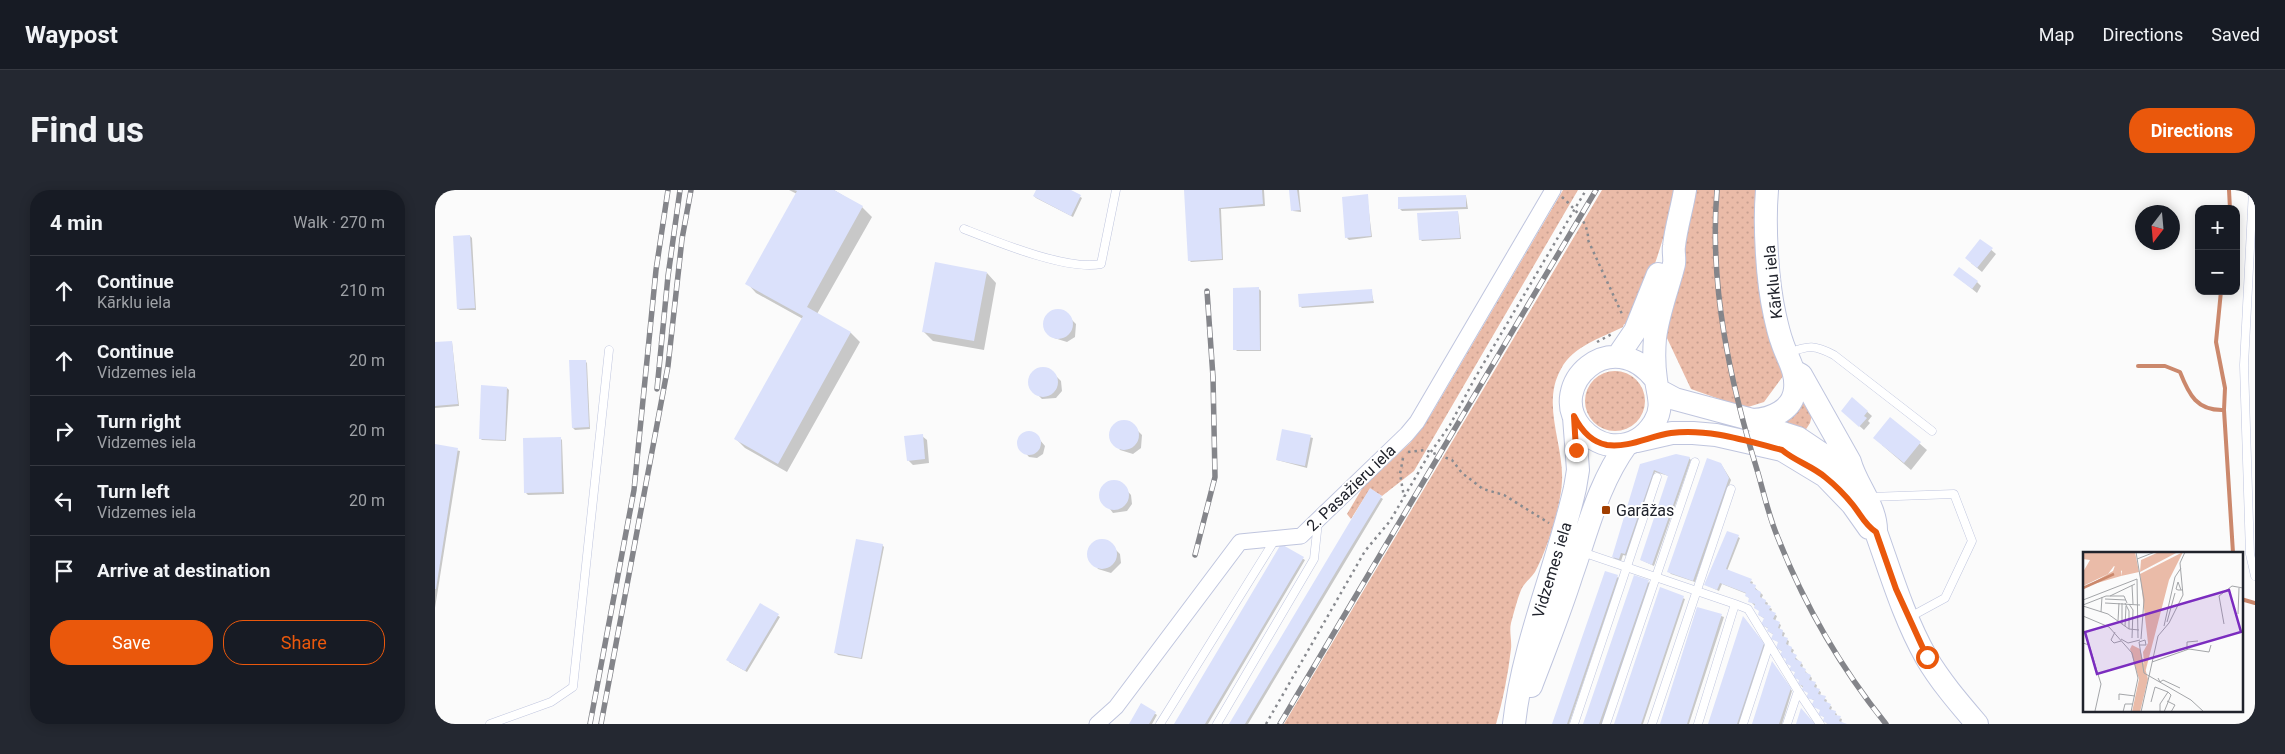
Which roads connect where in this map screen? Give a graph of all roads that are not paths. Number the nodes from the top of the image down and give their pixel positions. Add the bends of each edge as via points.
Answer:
1 (1116, 190) edge
2 (1553, 190) edge
3 (1685, 190) edge
4 (1767, 190) edge
5 (2253, 190) edge
6 (964, 229) dead end
7 (1673, 248) junction
8 (609, 350) dead end
9 (1617, 356) junction
10 (1791, 362) junction
11 (1658, 385) junction
12 (1819, 408) junction
13 (1574, 416) junction
14 (1753, 420) junction
15 (1932, 431) dead end
16 (1632, 442) junction
17 (1805, 442) junction
18 (1782, 450) junction
19 (1695, 462) dead end
20 (1853, 475) junction
21 (1657, 477) dead end
22 (1731, 489) dead end
23 (1866, 497) junction
24 (1318, 520) junction
25 (1876, 532) junction
26 (1275, 538) junction
27 (1567, 540) junction
28 (1629, 566) junction
29 (1657, 576) junction
30 (2255, 576) edge
31 (1696, 590) junction
32 (1735, 604) junction
33 (1908, 618) junction
34 (1769, 645) junction
35 (1798, 691) junction
36 (490, 724) edge
37 (1097, 724) edge
38 (1160, 724) edge
39 (1217, 724) edge
40 (1514, 724) edge
41 (1574, 724) edge
42 (1606, 724) edge
43 (1652, 724) edge
44 (1698, 724) edge
45 (1743, 724) edge
46 (1787, 724) edge
47 (1820, 724) edge
48 (1977, 724) edge

1 - 6 lane via 1101,264 1088,267 1012,248
2 - 24 street, 2. Pasažieru iela via 1417,422
3 - 7 street, Vidzemes iela
4 - 10 street, Kārklu iela via 1774,314
5 - 30 lane via 2244,365 2250,554
7 - 9 street, Vidzemes iela via 1664,259 1635,331
7 - 11 street, Vidzemes iela via 1675,262 1655,337
8 - 36 lane via 573,687 551,702
9 - 11 street via 1640,363
9 - 13 street, Vidzemes iela via 1590,364 1580,374 1572,394
10 - 12 street, Kārklu iela
10 - 14 street, Kārklu iela via 1795,388 1787,408 1765,419
10 - 15 lane via 1801,348 1817,346
11 - 14 street, Kārklu iela via 1675,400
11 - 16 street, Vidzemes iela via 1661,405 1657,419 1649,432
12 - 17 street via 1817,423
12 - 20 street, Kārklu iela via 1850,462
13 - 16 street via 1595,440 1616,446
13 - 27 street, Vidzemes iela via 1578,470
14 - 17 street, Kārklu iela
16 - 18 street, Kārklu iela via 1672,433 1693,433
16 - 27 street, Vidzemes iela via 1611,466 1601,488
17 - 18 street
17 - 20 street, Kārklu iela
18 - 25 street, Kārklu iela via 1825,476 1853,504 1867,527
19 - 29 lane
20 - 23 street, Kārklu iela
21 - 28 lane
22 - 31 lane
23 - 25 street, Kārklu iela
23 - 33 lane via 1954,494 1972,541 1945,598
24 - 26 street, 2. Pasažieru iela via 1301,536
24 - 39 lane via 1314,559
25 - 33 street, Kārklu iela
26 - 37 street, 2. Pasažieru iela via 1240,542 1116,707
26 - 38 lane
27 - 28 lane
27 - 40 street, Vidzemes iela via 1527,655 1517,693
28 - 29 lane
28 - 41 lane
29 - 31 lane
29 - 42 lane
31 - 32 lane
31 - 43 lane
32 - 34 lane via 1748,609
32 - 44 lane
33 - 48 street, Kārklu iela via 1927,657
34 - 35 lane
34 - 45 lane
35 - 46 lane
35 - 47 lane

